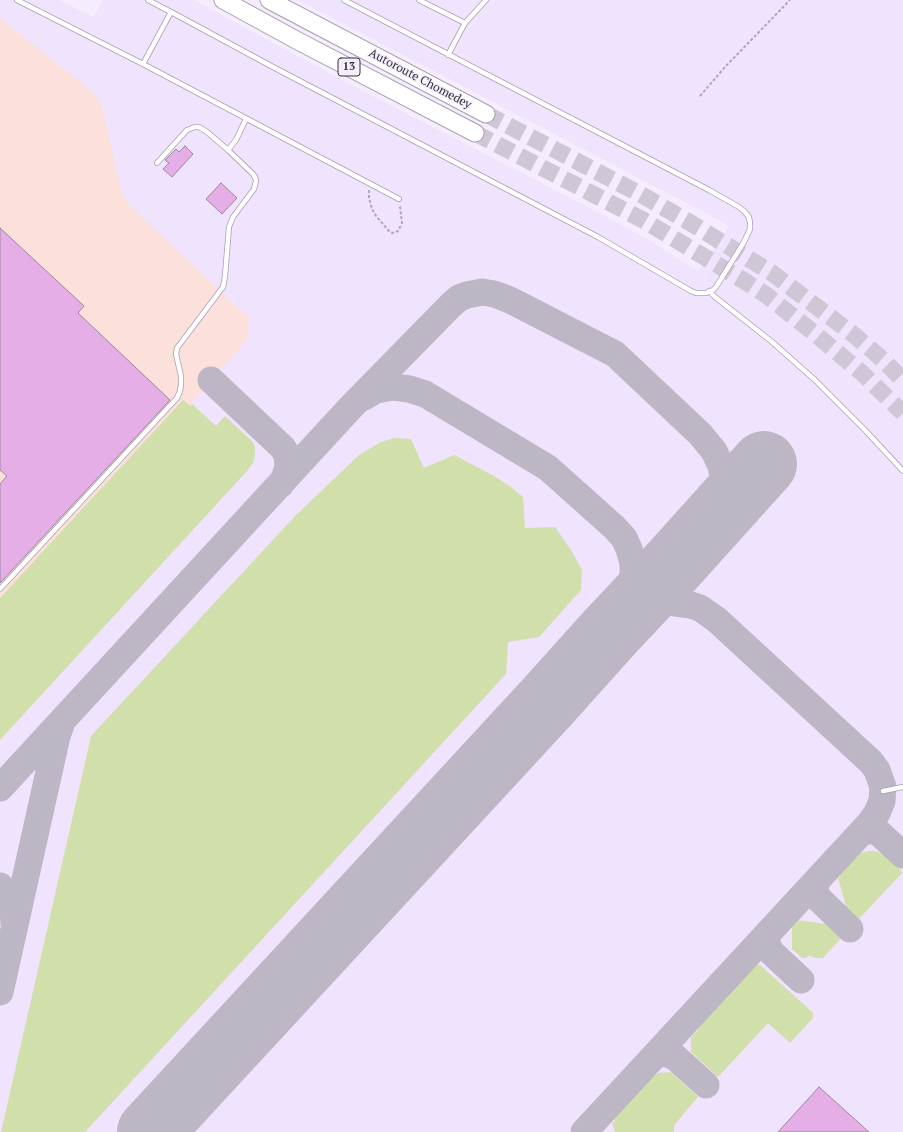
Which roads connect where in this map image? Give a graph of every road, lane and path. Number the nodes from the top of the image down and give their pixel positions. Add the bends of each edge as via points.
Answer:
1 (17, 0) edge
2 (148, 0) edge
3 (223, 0) edge
4 (270, 0) edge
5 (344, 0) edge
6 (418, 0) edge
7 (486, 0) edge
8 (790, 0) edge
9 (171, 12) junction
10 (465, 23) junction
11 (448, 55) junction
12 (143, 64) junction
13 (700, 96) dead end
14 (486, 114) tunnel mouth
15 (246, 119) junction
16 (475, 133) tunnel mouth
17 (228, 150) junction
18 (157, 163) dead end
19 (369, 183) junction
20 (399, 199) joint
21 (710, 292) junction
22 (903, 471) edge
23 (0, 589) edge
24 (903, 787) edge
25 (883, 791) dead end

1 - 12 lane
2 - 9 lane
3 - 16 highway, Autoroute Chomedey / 13
4 - 14 highway, Autoroute Chomedey / 13
5 - 11 lane
6 - 10 lane
7 - 10 lane
8 - 13 path
9 - 12 lane
9 - 21 lane via 598,237 691,292
10 - 11 lane
11 - 21 lane via 739,207 749,217 748,235
12 - 15 lane
15 - 17 lane
15 - 19 lane
17 - 18 lane via 208,132 195,127 187,130
17 - 23 lane via 253,174 256,185 233,217 229,227 223,287 177,348 181,376 177,398
19 - 20 lane
19 - 20 path via 372,208 388,231 398,231 402,224
21 - 22 lane via 815,380
24 - 25 lane

